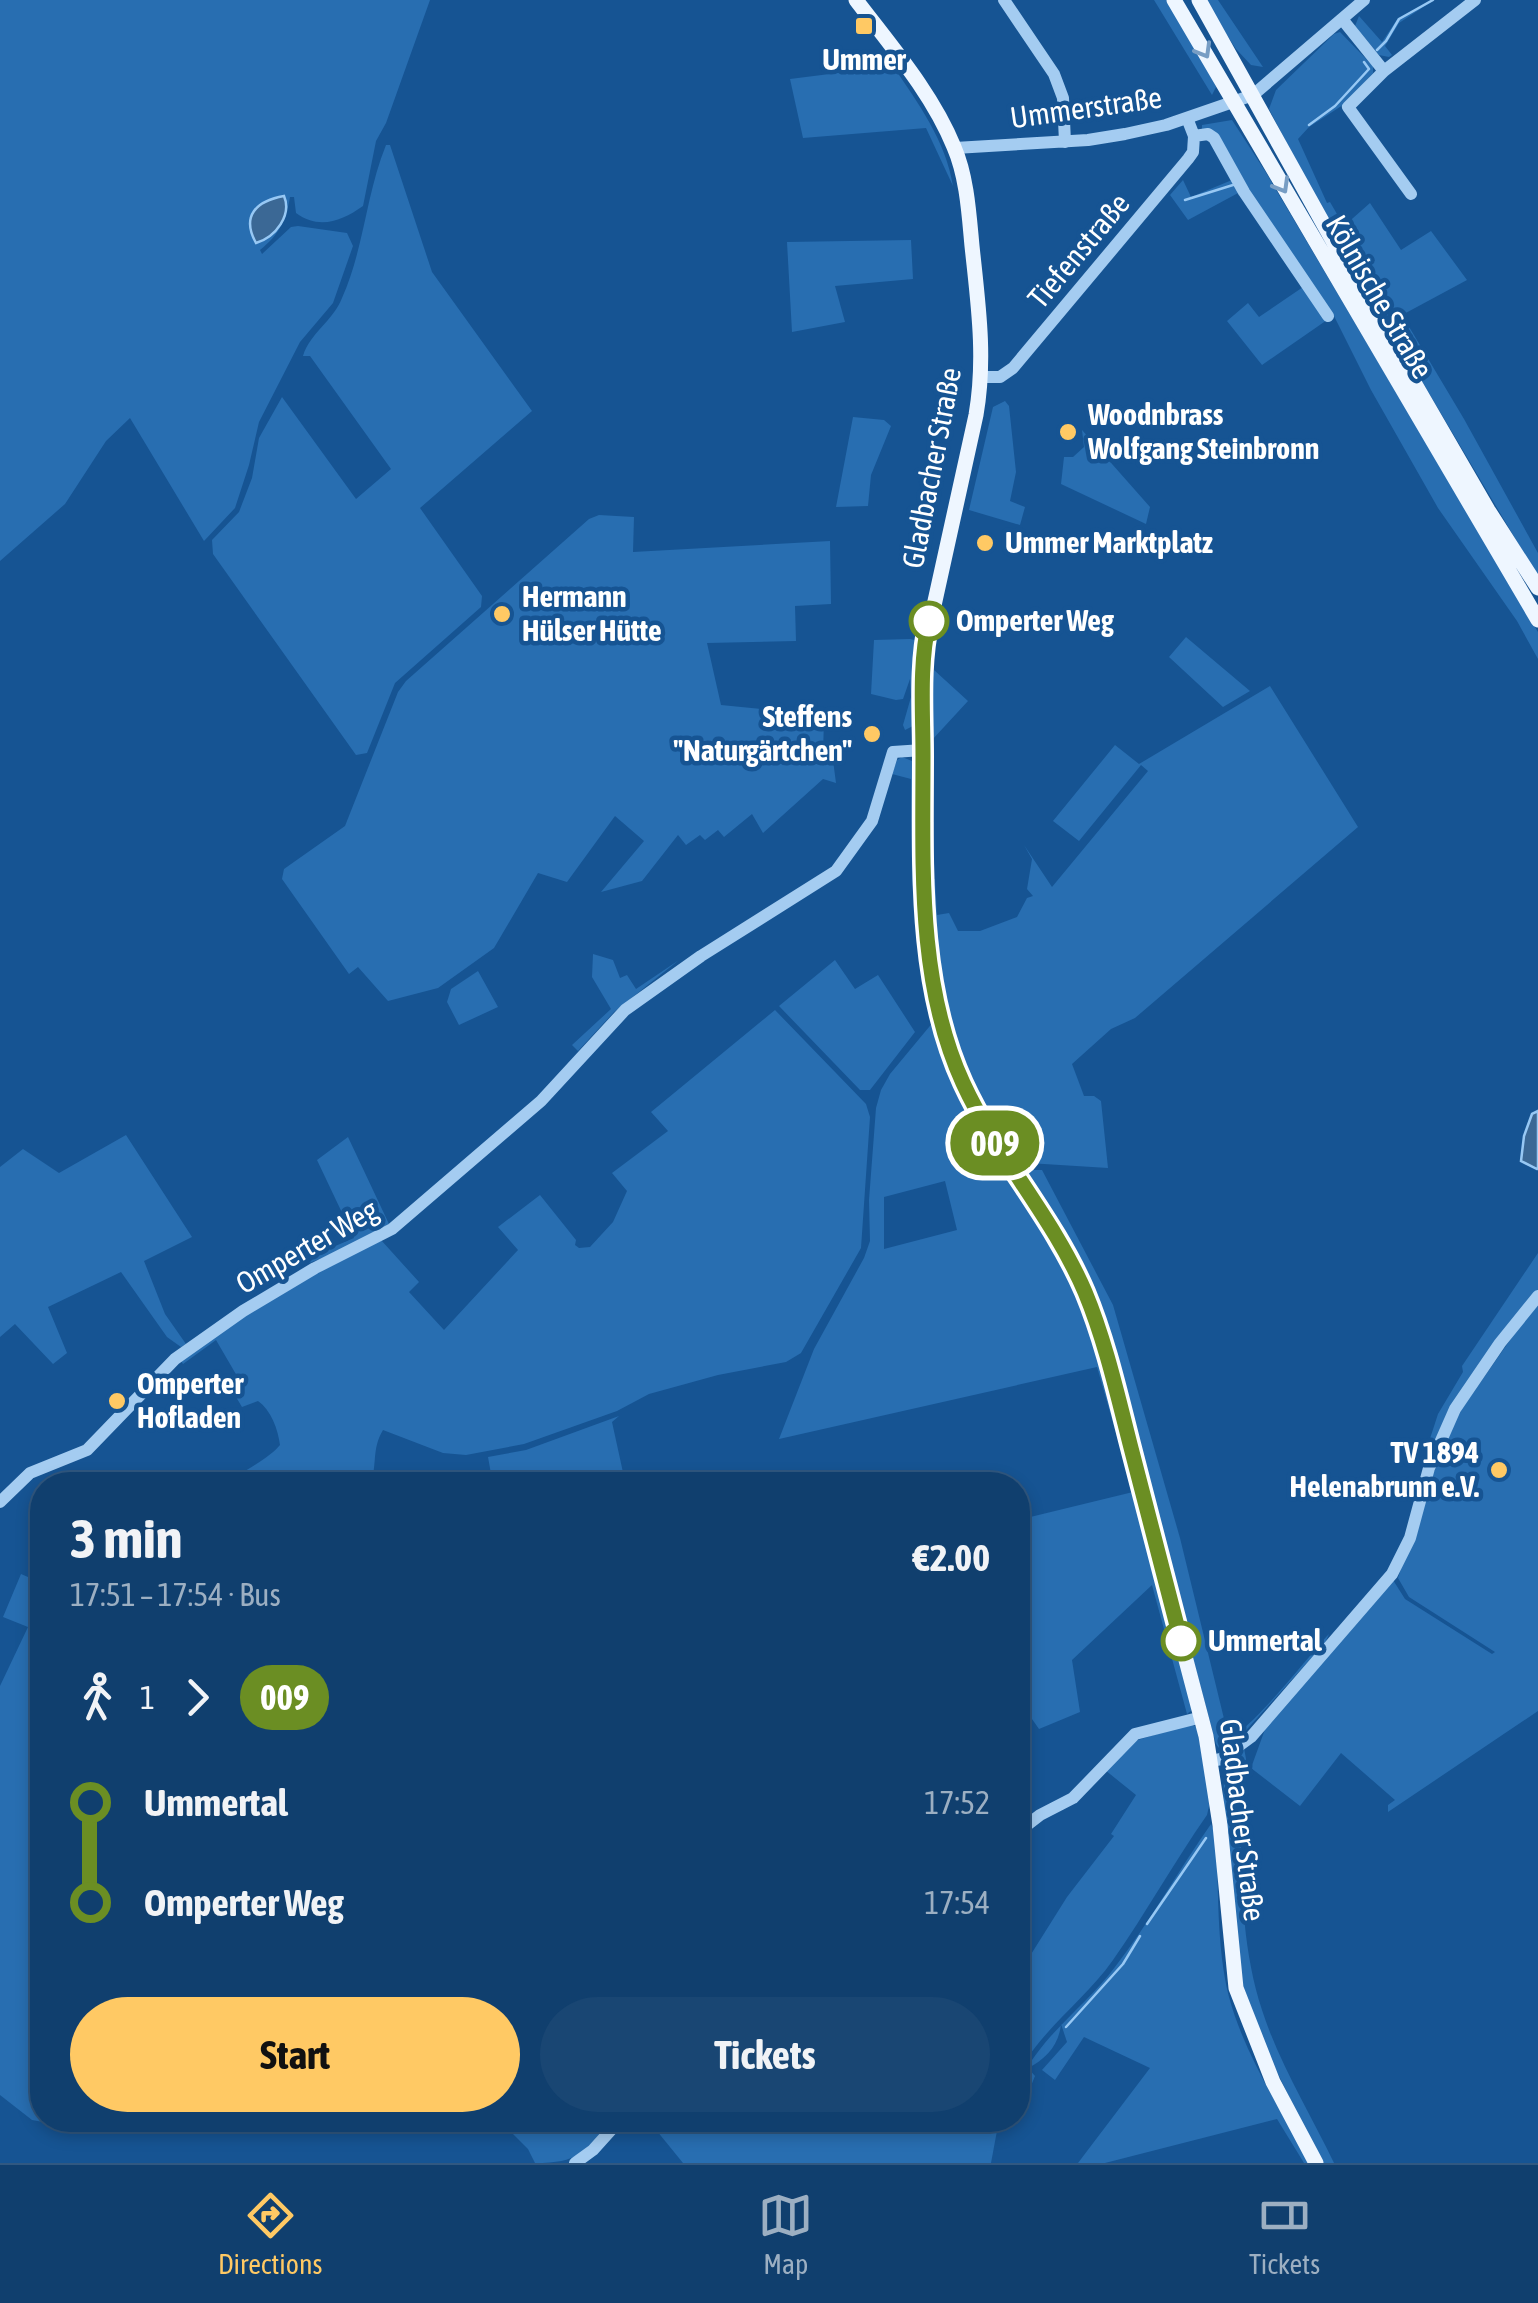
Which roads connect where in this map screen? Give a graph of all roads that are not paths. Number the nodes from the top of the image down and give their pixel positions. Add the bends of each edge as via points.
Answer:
1 (856, 0) edge
2 (1004, 0) edge
3 (1174, 0) edge
4 (1199, 0) edge
5 (1364, 0) edge
6 (1475, 0) edge
7 (1342, 19) junction
8 (1384, 71) junction
9 (1254, 95) junction
10 (1233, 102) junction
11 (1187, 118) junction
12 (1194, 136) junction
13 (1065, 142) junction
14 (955, 148) junction
15 (1410, 194) dead end
16 (1328, 316) dead end
17 (982, 377) junction
18 (1538, 588) edge
19 (1538, 620) edge
20 (923, 750) junction
21 (1538, 1296) edge
22 (32, 1472) edge
23 (30, 1473) edge
24 (0, 1502) edge
25 (1202, 1717) junction
26 (1211, 1761) junction
27 (1030, 1825) edge
28 (609, 2132) edge
29 (575, 2163) edge
30 (1316, 2163) edge

1 - 14 main road, Gladbacher Straße via 928,98
2 - 13 street via 1054,74 1063,98
3 -> 10 main road, Kölnische Straße
4 - 9 main road, Kölnische Straße
5 - 7 street, Ummerstraße
6 - 8 street
7 - 8 street
7 - 9 street, Ummerstraße
8 - 15 street via 1348,107
9 - 10 street, Ummerstraße
9 - 18 main road, Kölnische Straße
10 - 11 street, Ummerstraße
10 -> 19 main road, Kölnische Straße
11 - 12 street
11 - 13 street, Ummerstraße
12 - 16 street via 1214,138
12 - 17 street, Tiefenstraße via 1193,152 1168,186 1013,368 1000,377
13 - 14 street, Ummerstraße
14 - 17 main road, Gladbacher Straße via 969,216
17 - 20 main road, Gladbacher Straße via 922,660
20 - 22 street, Omperter Weg via 893,752 872,821 836,871 626,1010 541,1101 392,1229 216,1330 175,1358 87,1450
20 - 25 main road, Gladbacher Straße via 936,1010 964,1086 1068,1256 1098,1326
21 - 26 street via 1455,1409 1392,1574 1251,1737
23 - 24 street, Omperter Weg
25 - 26 main road, Gladbacher Straße
25 - 27 street via 1136,1734 1074,1798
26 - 30 main road, Gladbacher Straße via 1236,1988 1273,2082
28 - 29 street

